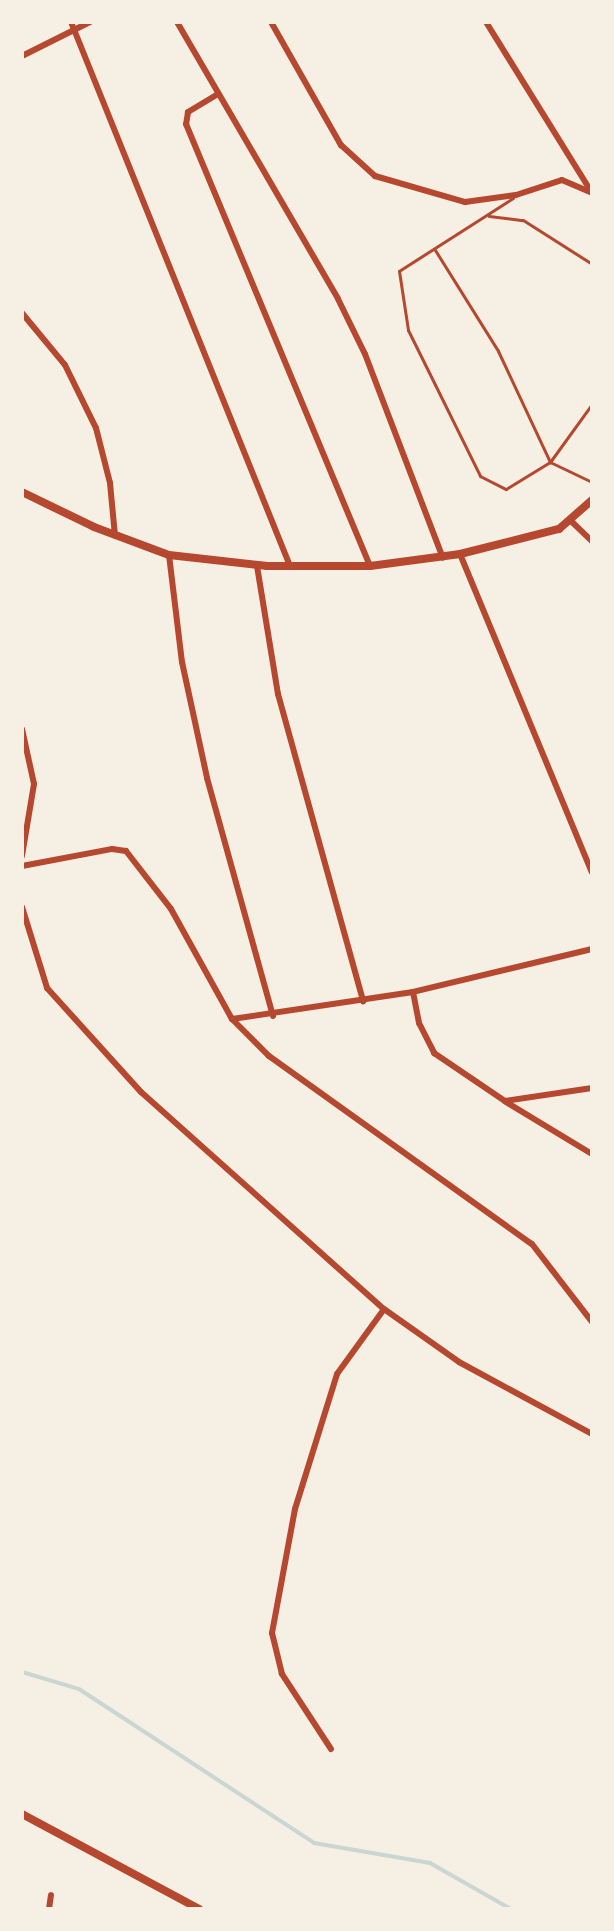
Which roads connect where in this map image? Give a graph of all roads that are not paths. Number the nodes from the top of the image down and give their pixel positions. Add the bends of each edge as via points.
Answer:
1 (90, 22) edge
2 (177, 22) edge
3 (271, 22) edge
4 (486, 22) edge
5 (73, 25) edge
6 (22, 56) edge
7 (218, 94) junction
8 (592, 193) edge
9 (516, 195) junction
10 (488, 215) junction
11 (435, 249) junction
12 (592, 264) edge
13 (22, 313) edge
14 (592, 404) edge
15 (550, 462) junction
16 (592, 482) edge
17 (22, 492) edge
18 (592, 500) edge
19 (571, 521) junction
20 (115, 536) junction
21 (592, 541) edge
22 (460, 554) junction
23 (169, 555) junction
24 (443, 558) junction
25 (257, 566) junction
26 (290, 566) junction
27 (370, 566) junction
28 (22, 729) edge
29 (22, 856) edge
30 (22, 866) edge
31 (592, 872) edge
32 (22, 907) edge
33 (592, 949) edge
34 (413, 992) junction
35 (363, 1001) junction
36 (273, 1016) junction
37 (232, 1019) junction
38 (592, 1088) edge
39 (505, 1101) junction
40 (592, 1154) edge
41 (384, 1309) junction
42 (592, 1322) edge
43 (592, 1434) edge
44 (331, 1749) dead end
45 (22, 1814) edge
46 (51, 1895) dead end
47 (49, 1909) edge
48 (199, 1909) edge

1 - 5 street
2 - 7 street
3 - 9 street via 341,145 362,168 400,187 453,200
4 - 8 street
5 - 6 street
5 - 26 street
7 - 24 street via 352,326
7 - 27 street via 188,112 186,124
8 - 9 street via 562,180
9 - 10 lane
10 - 11 lane
10 - 12 lane via 523,220
11 - 15 lane via 498,351
11 - 15 lane via 399,271 408,330 480,476 506,489
13 - 20 street via 65,365 96,428 110,483
14 - 15 lane
15 - 16 lane
17 - 20 street
18 - 19 street
19 - 21 street
19 - 22 street via 537,538
20 - 23 street
22 - 24 street
22 - 31 street
23 - 25 street
23 - 36 street via 182,662 207,778
24 - 27 street
25 - 26 street
25 - 35 street via 278,694
26 - 27 street
28 - 29 street via 34,784
30 - 37 street via 126,851 171,909
32 - 41 street via 34,958 60,1008 141,1092
33 - 34 street
34 - 35 street
34 - 39 street via 419,1023 434,1053
35 - 36 street
36 - 37 street
37 - 42 street via 281,1065 532,1244
38 - 39 street
39 - 40 street
41 - 43 street via 459,1362
41 - 44 street via 337,1374 295,1509 272,1633 282,1674
45 - 48 street
46 - 47 street

